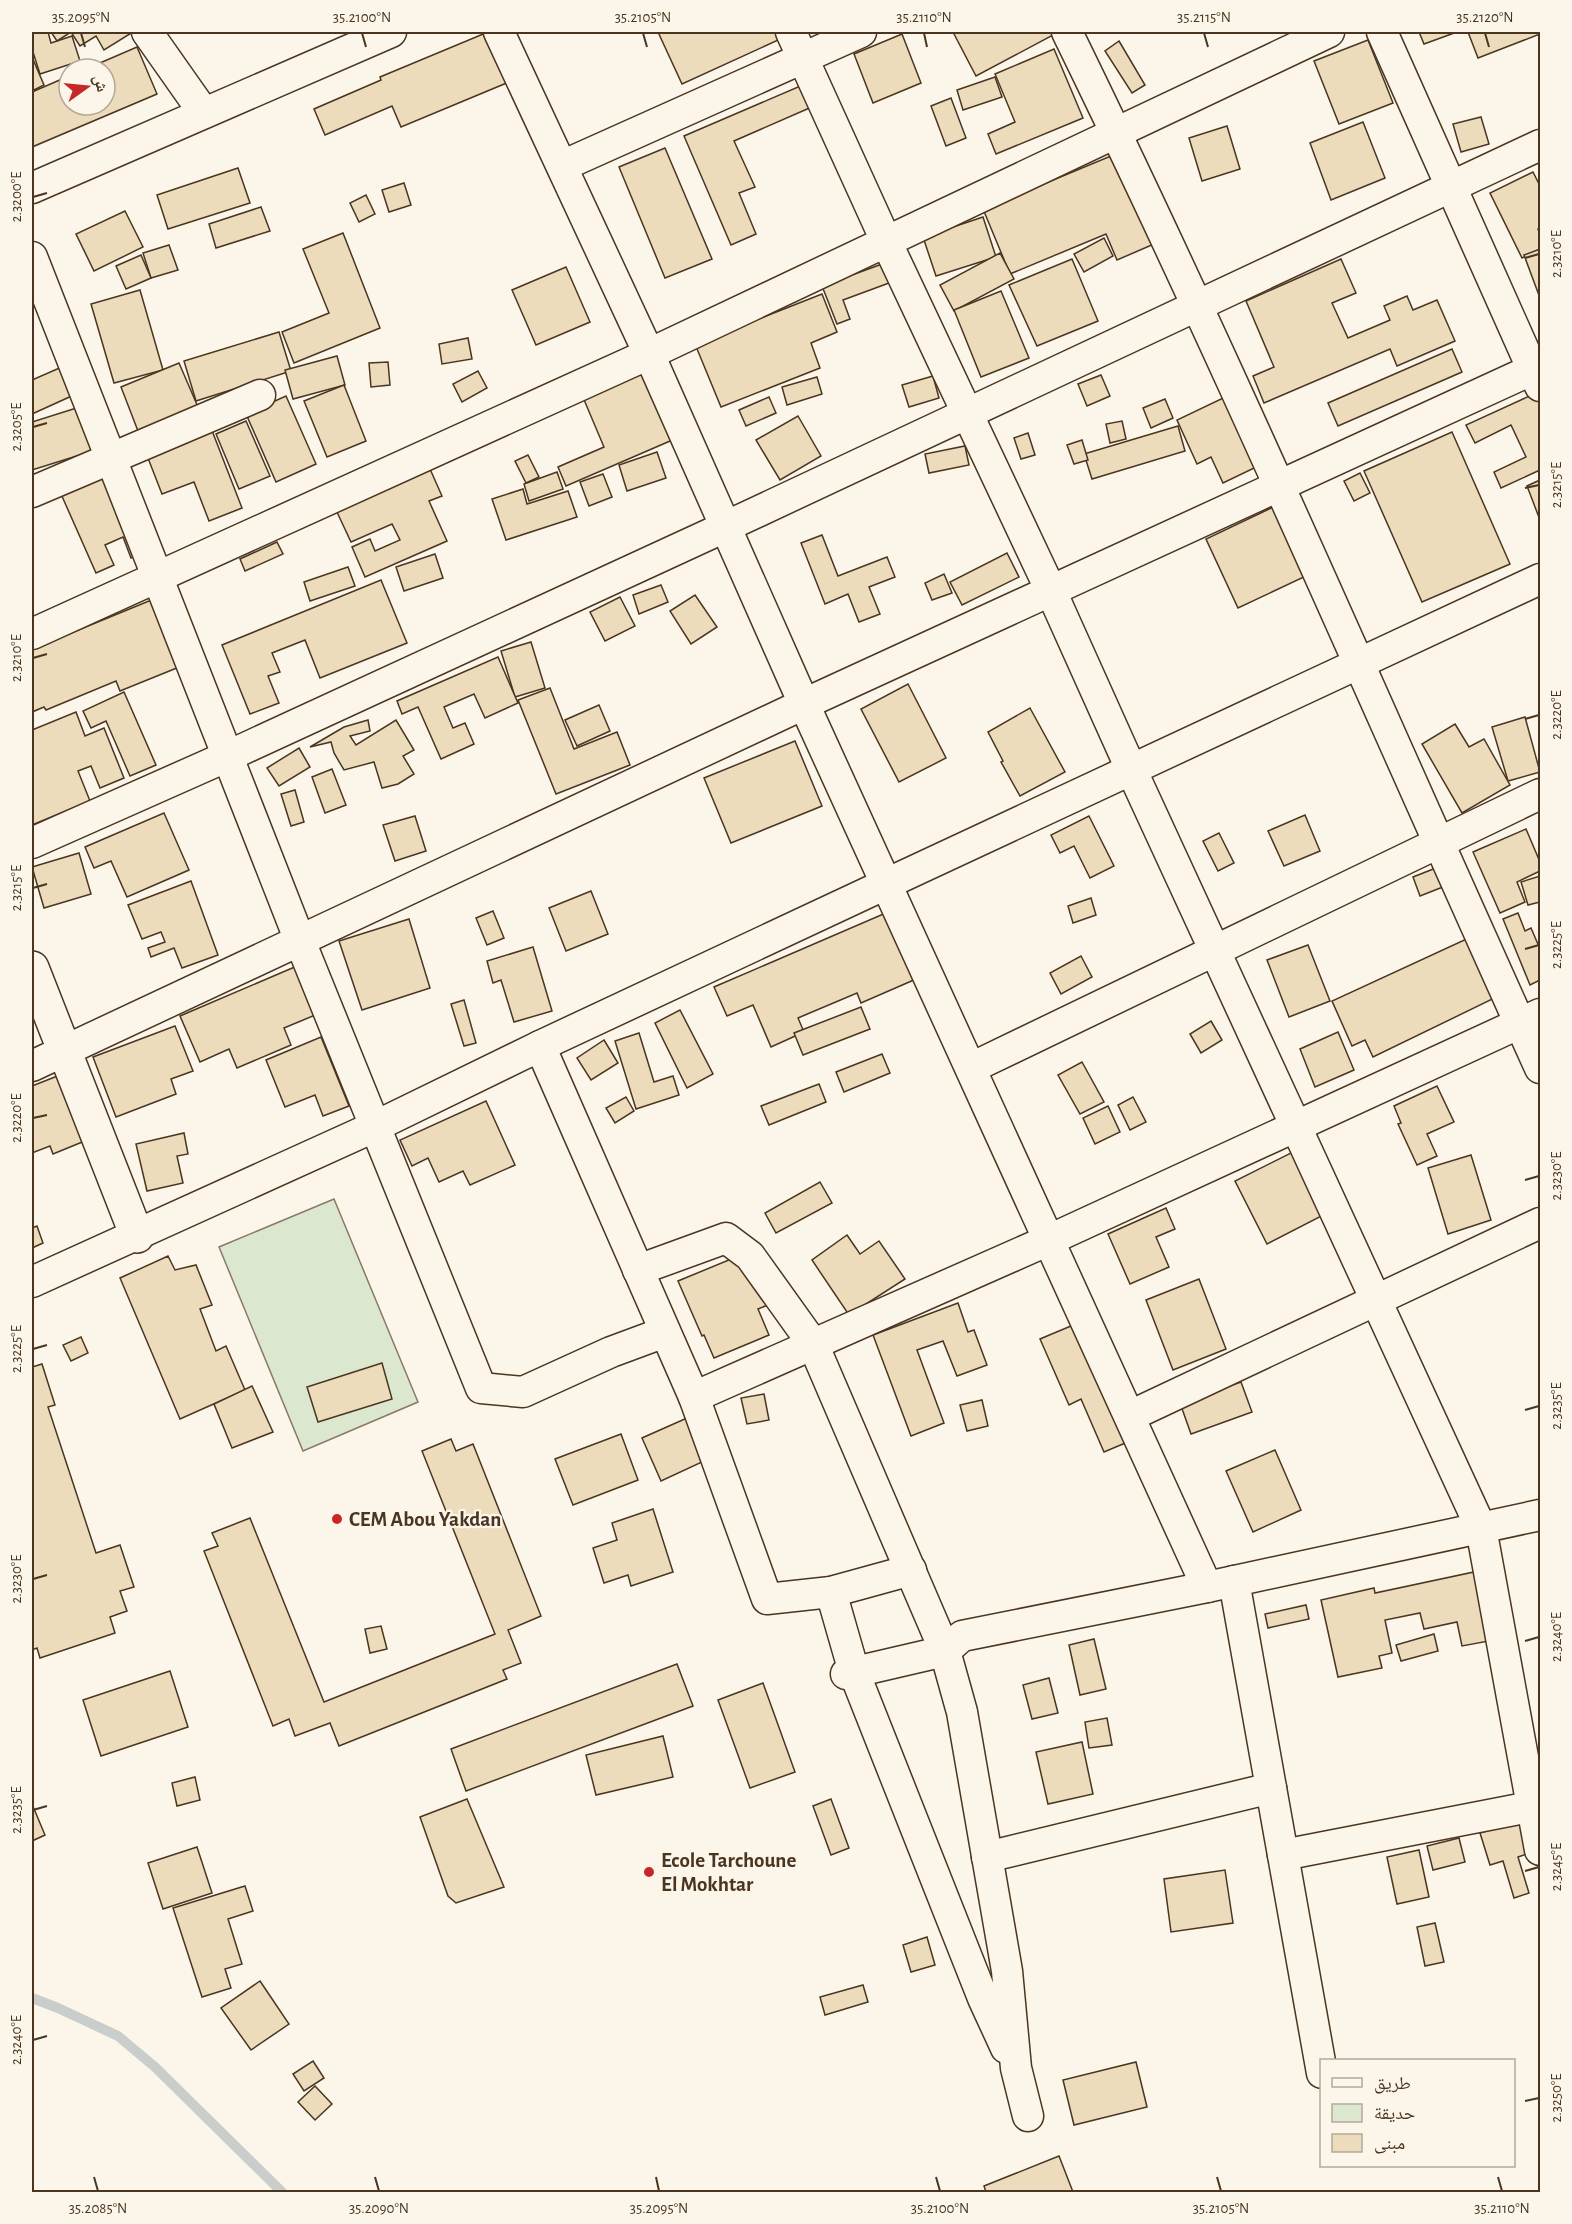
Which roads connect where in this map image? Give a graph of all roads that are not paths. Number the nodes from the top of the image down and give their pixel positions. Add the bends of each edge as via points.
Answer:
1 (147, 32) edge
2 (391, 32) edge
3 (499, 32) edge
4 (861, 32) edge
5 (1067, 32) edge
6 (1329, 32) edge
7 (1382, 32) edge
8 (797, 45) edge
9 (204, 113) junction
10 (1116, 132) junction
11 (1540, 144) edge
12 (562, 166) junction
13 (1452, 187) junction
14 (32, 188) edge
15 (886, 241) junction
16 (32, 257) edge
17 (1197, 307) junction
18 (649, 354) junction
19 (1538, 374) edge
20 (260, 395) dead end
21 (967, 414) junction
22 (111, 458) junction
23 (1280, 486) junction
24 (32, 492) edge
25 (725, 526) junction
26 (158, 576) junction
27 (1540, 579) edge
28 (1051, 591) junction
29 (32, 634) edge
30 (1358, 664) junction
31 (804, 704) junction
32 (228, 756) junction
33 (1131, 770) junction
34 (1540, 794) edge
35 (32, 843) edge
36 (1439, 843) junction
37 (886, 884) junction
38 (300, 941) junction
39 (1215, 951) junction
40 (32, 968) edge
41 (1530, 1019) edge
42 (540, 1046) junction
43 (66, 1050) junction
44 (32, 1066) edge
45 (971, 1068) junction
46 (1540, 1068) edge
47 (376, 1126) junction
48 (1297, 1126) junction
49 (1540, 1223) edge
50 (137, 1236) junction
51 (1049, 1240) junction
52 (638, 1270) junction
53 (32, 1282) edge
54 (1377, 1300) junction
55 (665, 1332) junction
56 (813, 1344) junction
57 (694, 1397) junction
58 (1130, 1416) junction
59 (1540, 1515) edge
60 (1481, 1528) junction
61 (911, 1570) junction
62 (1221, 1584) junction
63 (831, 1592) junction
64 (945, 1651) junction
65 (850, 1673) junction
66 (1271, 1788) junction
67 (1536, 1806) edge
68 (1540, 1850) edge
69 (1283, 1855) junction
70 (987, 1857) junction
71 (1320, 2062) edge
72 (1016, 2068) junction
73 (1029, 2116) dead end

1 - 9 street
2 - 9 street
3 - 12 street
4 - 8 street
5 - 10 street
6 - 10 street
7 - 13 street
8 - 12 street
8 - 15 street
9 - 14 street
10 - 15 street
10 - 17 street
11 - 13 street
12 - 18 street
13 - 17 street
13 - 19 street
15 - 18 street
15 - 21 street
16 - 22 street
17 - 21 street
17 - 23 street
18 - 25 street
18 - 26 street
19 - 23 street
20 - 22 street
21 - 25 street
21 - 28 street
22 - 24 street
22 - 26 street
23 - 28 street
23 - 30 street
25 - 31 street
25 - 32 street
26 - 29 street
26 - 32 street
27 - 30 street
28 - 31 street
28 - 33 street
30 - 33 street
30 - 36 street
31 - 37 street
31 - 38 street
32 - 35 street
32 - 38 street
33 - 37 street
33 - 39 street
34 - 36 street
36 - 39 street
36 - 41 street
37 - 42 street
37 - 45 street
38 - 43 street
38 - 47 street
39 - 45 street
39 - 48 street
40 - 43 street
41 - 46 street
41 - 48 street
42 - 47 street
42 - 52 street
43 - 44 street
43 - 50 street
45 - 51 street
47 - 50 street
47 - 55 street via 481,1388 523,1392
48 - 51 street
48 - 54 street
49 - 54 street
50 - 53 street
51 - 56 street
51 - 58 street
52 - 55 street
52 - 56 street via 726,1238 750,1256
54 - 58 street
54 - 60 street
55 - 57 street
56 - 57 street
56 - 61 street
57 - 63 street via 767,1599
58 - 62 street
59 - 60 street
60 - 62 street
60 - 67 street
61 - 63 street
61 - 64 street
62 - 64 street via 962,1636
62 - 66 street
63 - 65 street
64 - 65 street
64 - 70 street via 962,1712
65 - 72 street via 983,1998
66 - 69 street
66 - 70 street
67 - 68 street
67 - 69 street
69 - 71 street
70 - 72 street via 1007,1971
72 - 73 street

